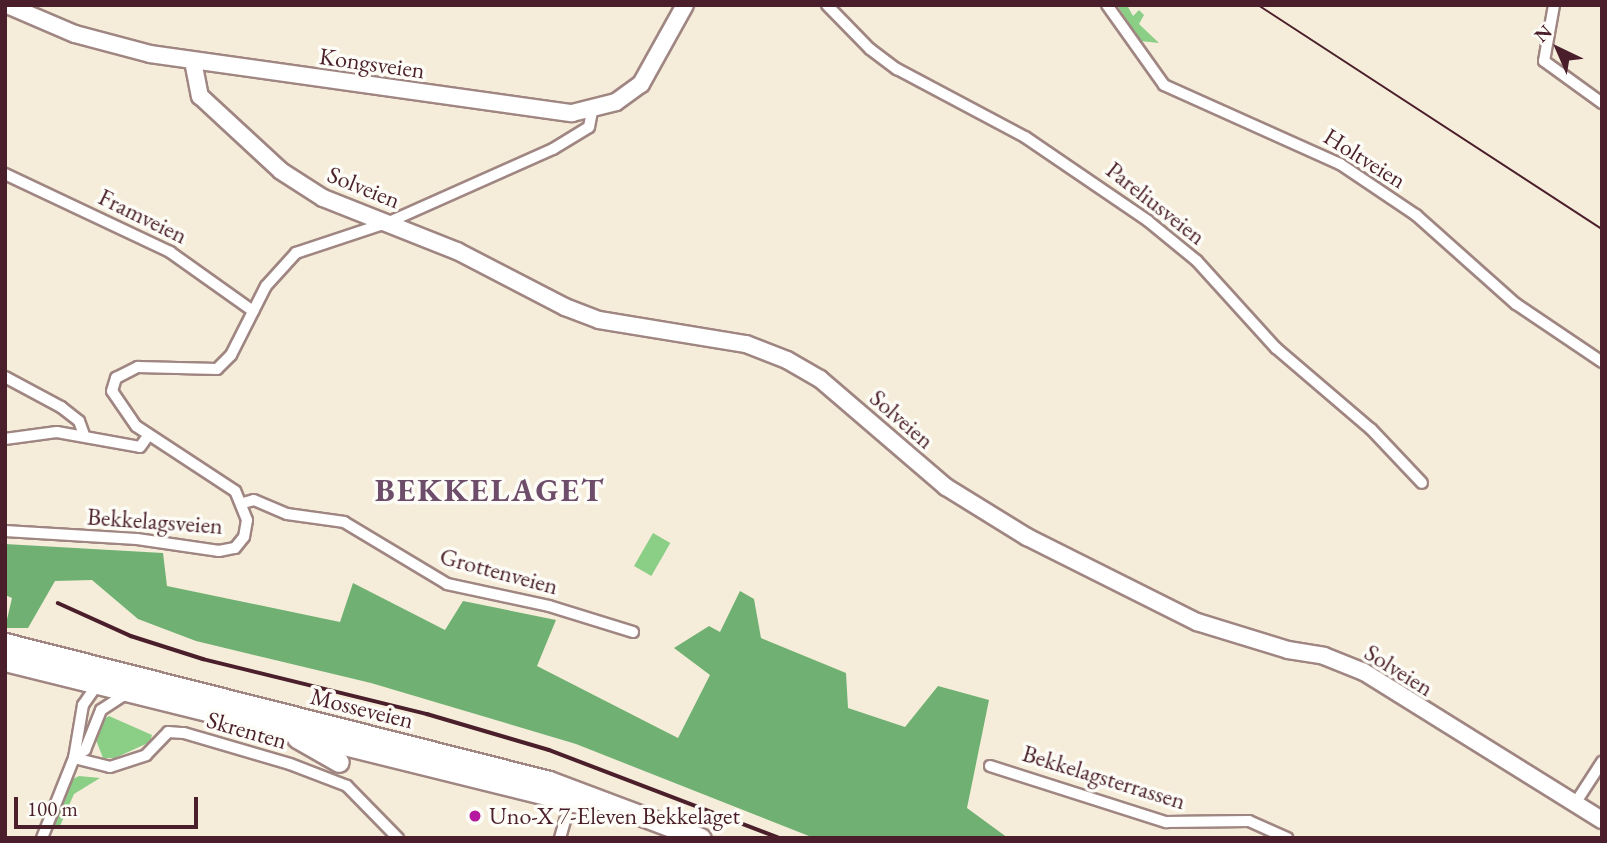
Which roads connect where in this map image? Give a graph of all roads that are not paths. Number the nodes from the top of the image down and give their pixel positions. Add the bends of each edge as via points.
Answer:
1 (7, 5) edge
2 (685, 5) edge
3 (827, 5) edge
4 (1107, 5) edge
5 (1554, 5) edge
6 (193, 61) junction
7 (1602, 103) edge
8 (592, 111) junction
9 (5, 174) edge
10 (389, 222) junction
11 (253, 311) junction
12 (1602, 362) edge
13 (5, 377) edge
14 (84, 435) junction
15 (148, 436) junction
16 (5, 439) edge
17 (1422, 483) dead end
18 (243, 503) junction
19 (5, 531) edge
20 (633, 632) dead end
21 (5, 643) edge
22 (5, 651) edge
23 (14, 663) edge
24 (163, 682) junction
25 (97, 685) junction
26 (127, 693) junction
27 (101, 709) junction
28 (287, 732) junction
29 (74, 758) junction
30 (339, 762) dead end
31 (1602, 762) edge
32 (990, 766) dead end
33 (1576, 802) junction
34 (584, 805) junction
35 (547, 809) dead end
36 (1602, 820) edge
37 (565, 821) dead end
38 (42, 838) edge
39 (398, 838) edge
40 (560, 838) edge
41 (692, 838) edge
42 (701, 838) edge
43 (1287, 838) edge

1 - 6 street, Kongsveien via 94,40
2 - 8 street, Kongsveien via 641,83 616,102
3 - 17 street, Pareliusveien via 897,69 1025,137 1148,220 1197,261 1276,348 1371,429
4 - 12 street, Holtveien via 1164,85 1340,164 1422,219 1516,304
5 - 7 street via 1544,61
6 - 8 street, Kongsveien via 551,112
6 - 10 street, Solveien via 200,96 281,172 331,202
8 - 10 street, Bekkelagsveien via 589,127 553,149
9 - 11 street, Framveien via 170,252
10 - 11 street, Bekkelagsveien via 296,253 275,274
10 - 33 street, Solveien via 599,320 746,344 787,360 820,379 946,486 1038,543 1196,622 1345,663
11 - 15 street, Bekkelagsveien via 231,355 217,369 138,367 117,378 113,391 120,406
13 - 14 street via 61,407 79,421
14 - 15 street via 140,447
14 - 16 street via 57,432
15 - 18 street, Bekkelagsveien via 213,473
18 - 19 street, Bekkelagsveien via 244,537 235,548 219,551 137,539
18 - 20 street, Grottenveien via 254,500 287,514 344,522 447,584 549,606 627,634
21 - 24 highway, Mosseveien
22 - 23 highway
23 - 25 highway, Mosseveien
24 - 25 highway
24 - 42 highway, Mosseveien via 549,781
25 - 26 highway, Mosseveien
25 - 27 street
25 - 29 street via 83,705
26 - 27 street
26 - 28 highway, Mosseveien
27 - 29 street via 85,750
28 - 30 highway
28 - 34 highway, Mosseveien
29 - 38 street
29 - 39 street, Skrenten via 110,767 146,755 173,731 336,781 356,792
31 - 33 street
32 - 43 street, Bekkelagsterrassen via 1167,822 1249,821
33 - 36 street, Solveien
34 - 35 highway
34 - 41 highway, Mosseveien
37 - 40 street

